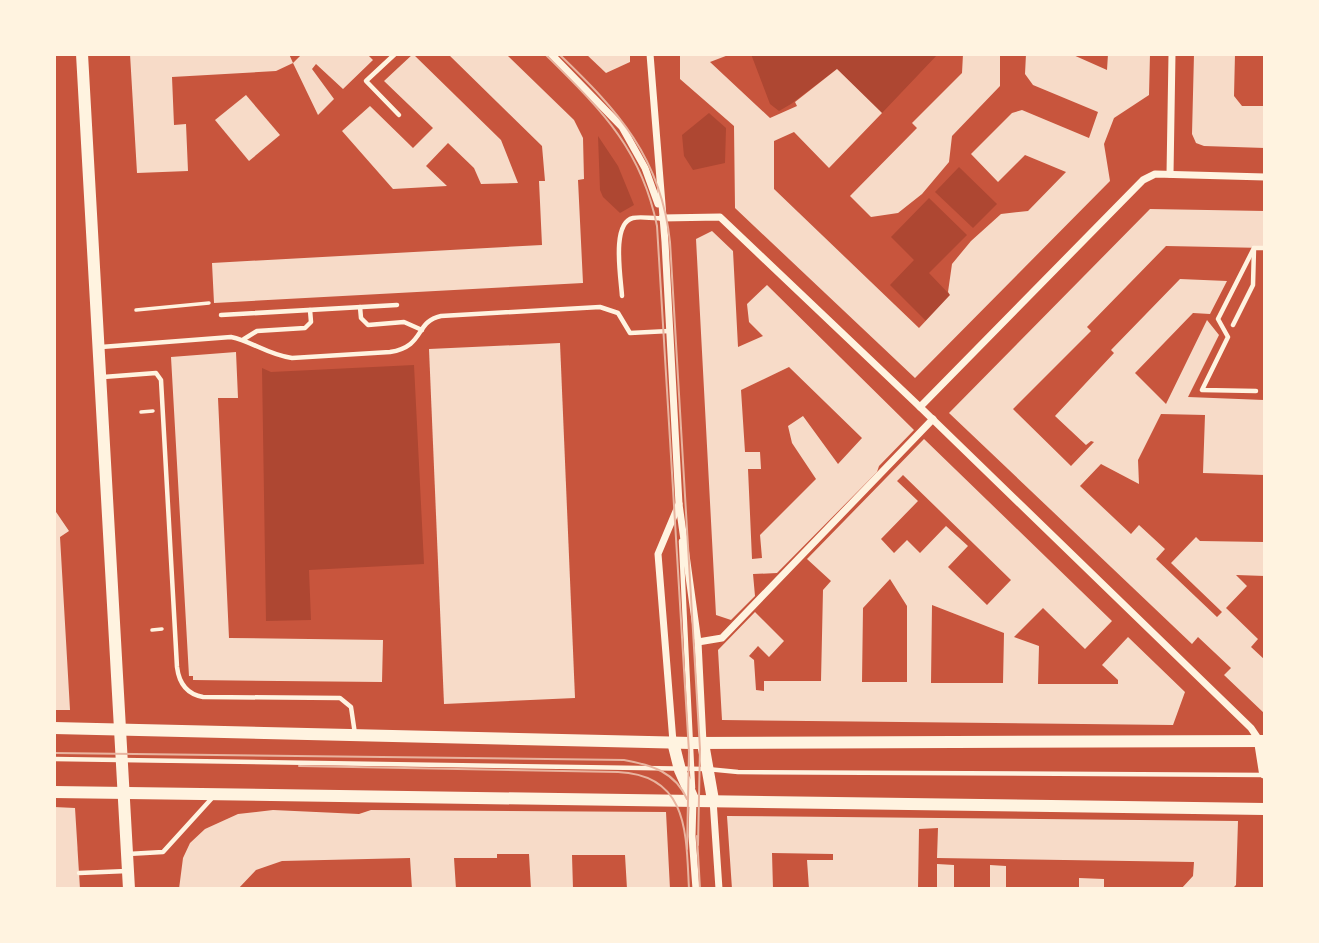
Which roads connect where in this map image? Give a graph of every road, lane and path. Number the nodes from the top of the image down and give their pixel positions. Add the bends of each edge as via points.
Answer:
1 (82, 54) edge
2 (395, 54) edge
3 (551, 54) edge
4 (1172, 54) edge
5 (650, 57) edge
6 (399, 115) dead end
7 (1170, 174) junction
8 (1265, 177) edge
9 (662, 218) junction
10 (1254, 248) junction
11 (1263, 248) dead end
12 (622, 296) dead end
13 (209, 303) dead end
14 (397, 305) dead end
15 (360, 307) junction
16 (136, 310) dead end
17 (310, 310) junction
18 (221, 315) dead end
19 (1233, 325) dead end
20 (422, 330) junction
21 (669, 331) junction
22 (243, 340) junction
23 (99, 348) junction
24 (100, 378) junction
25 (1256, 391) dead end
26 (920, 407) junction
27 (933, 419) junction
28 (679, 503) junction
29 (698, 642) junction
30 (54, 728) edge
31 (120, 730) junction
32 (356, 735) junction
33 (673, 742) junction
34 (697, 743) junction
35 (1263, 743) edge
36 (54, 759) edge
37 (122, 760) junction
38 (707, 769) junction
39 (686, 770) junction
40 (1265, 774) edge
41 (54, 792) edge
42 (123, 793) junction
43 (215, 794) junction
44 (693, 799) junction
45 (713, 800) junction
46 (1265, 809) edge
47 (127, 854) junction
48 (128, 871) junction
49 (79, 873) dead end
50 (129, 889) edge
51 (696, 889) edge
52 (719, 889) edge

1 - 23 main road
2 - 6 lane via 366,81
3 - 9 street via 622,127 645,169
4 - 7 street
5 - 9 street
7 - 8 street
7 - 26 street via 1155,174 1131,191
9 - 12 lane via 633,218 623,225 619,238
9 - 21 street
9 - 26 street via 719,217
10 - 11 lane
10 - 19 lane via 1253,285
10 - 25 lane via 1218,319 1228,337 1202,390
13 - 16 path
14 - 15 lane
15 - 17 lane
15 - 20 lane via 361,318 368,325 404,322
17 - 18 lane
17 - 22 lane via 311,322 305,328 257,331
20 - 21 lane via 429,320 440,316 600,307 618,313 630,333
20 - 22 lane via 413,344 402,350 292,358 276,356
21 - 28 street
22 - 23 lane
23 - 24 main road
24 - 31 main road
24 - 32 lane via 156,373 161,380 177,667 182,685 203,697 340,698 351,707
26 - 27 street
27 - 29 street via 722,638
27 - 35 street
28 - 29 street
28 - 33 street via 658,554
28 - 34 lane
29 - 34 street
30 - 31 main road
31 - 32 main road
31 - 37 main road
32 - 33 main road
33 - 34 main road
33 - 39 main road
34 - 35 main road
34 - 38 main road
34 - 39 lane
35 - 40 main road
36 - 37 lane
37 - 39 lane
37 - 42 main road
38 - 39 lane
38 - 40 lane
38 - 45 main road
39 - 44 main road
41 - 42 main road
42 - 43 main road
42 - 47 main road
43 - 44 main road
43 - 47 lane via 163,852
44 - 45 main road
44 - 51 street
45 - 46 main road
45 - 52 street
47 - 48 main road
48 - 49 lane
48 - 50 main road

